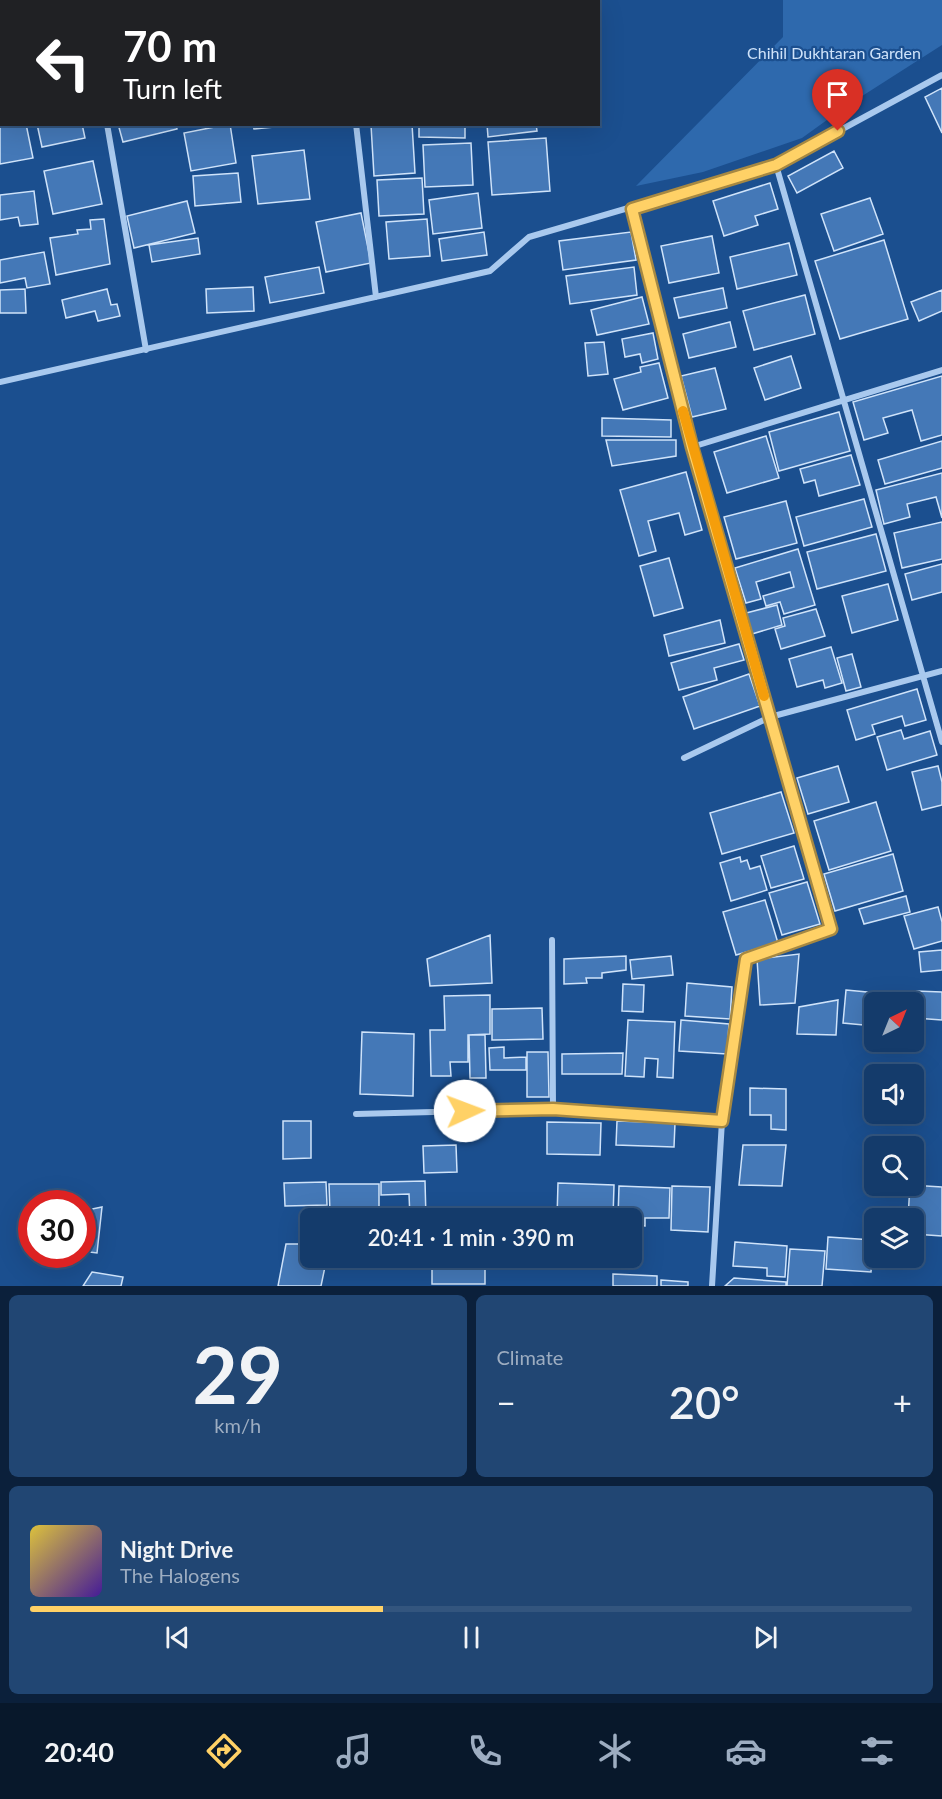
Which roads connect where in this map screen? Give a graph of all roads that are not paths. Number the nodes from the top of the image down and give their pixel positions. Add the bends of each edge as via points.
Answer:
1 (942, 75) edge
2 (107, 126) edge
3 (356, 126) edge
4 (776, 165) junction
5 (632, 209) junction
6 (376, 297) junction
7 (146, 350) junction
8 (942, 370) edge
9 (0, 382) edge
10 (842, 400) junction
11 (692, 447) junction
12 (942, 671) edge
13 (922, 678) junction
14 (770, 717) junction
15 (942, 742) edge
16 (684, 758) dead end
17 (552, 940) dead end
18 (553, 1109) junction
19 (356, 1114) dead end
20 (722, 1121) junction
21 (712, 1286) edge

1 - 4 street
2 - 7 street
3 - 6 street
4 - 5 street
4 - 10 street
5 - 6 street via 530,237 490,271
5 - 11 street
6 - 7 street
7 - 9 street
8 - 10 street
10 - 11 street
10 - 13 street
11 - 14 street
12 - 13 street
13 - 14 street
13 - 15 street
14 - 16 street
14 - 20 street via 831,929 746,959
17 - 18 street
18 - 19 street
18 - 20 street
20 - 21 street

